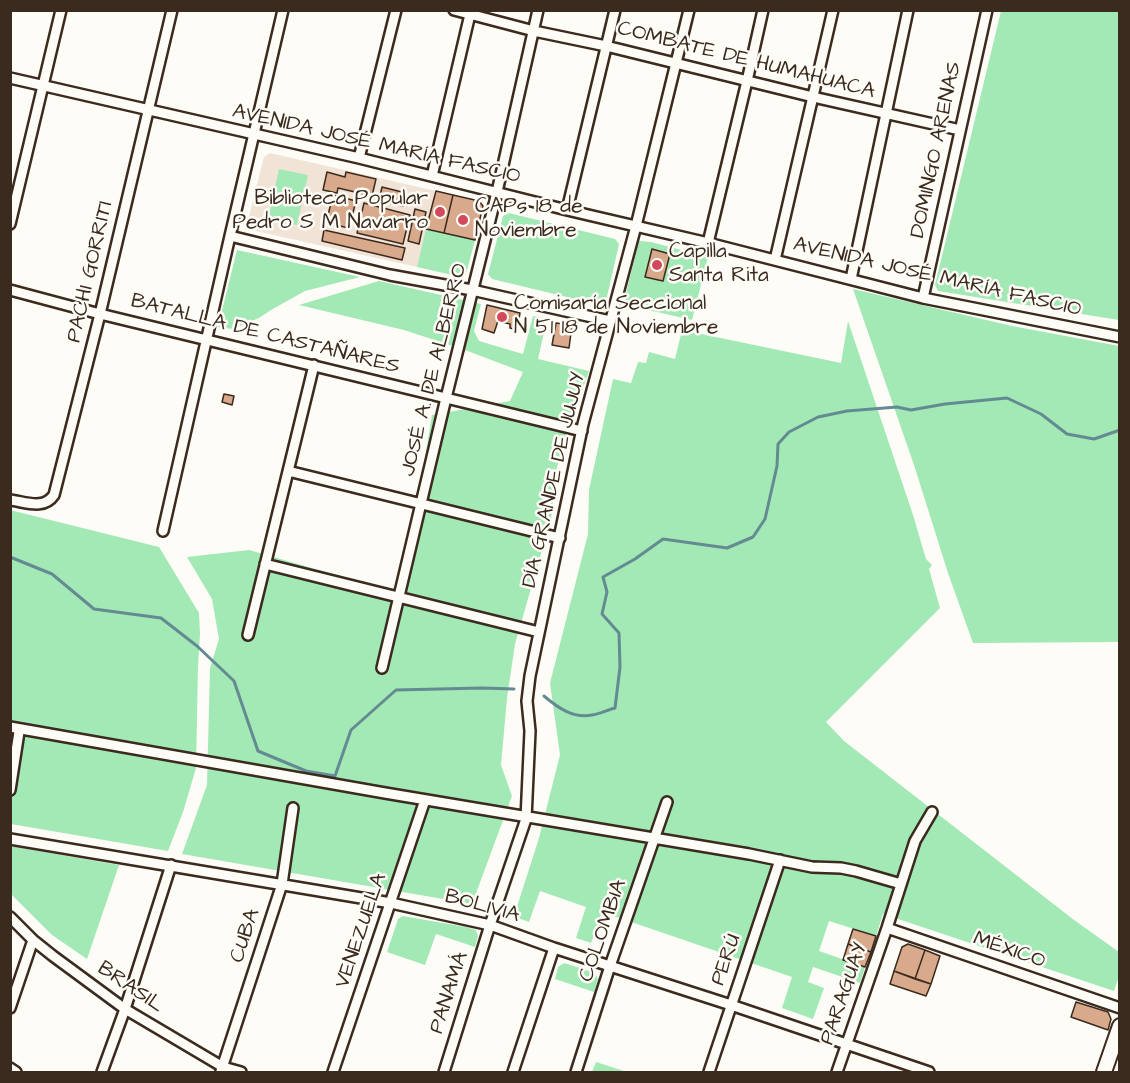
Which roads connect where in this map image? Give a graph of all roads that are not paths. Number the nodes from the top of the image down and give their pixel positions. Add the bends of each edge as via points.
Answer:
1 (61, 10) edge
2 (172, 10) edge
3 (283, 10) edge
4 (396, 10) edge
5 (454, 10) edge
6 (538, 10) edge
7 (615, 10) edge
8 (688, 10) edge
9 (763, 10) edge
10 (833, 10) edge
11 (908, 10) edge
12 (987, 10) edge
13 (470, 12) edge
14 (534, 31) junction
15 (606, 46) junction
16 (675, 63) junction
17 (10, 78) edge
18 (747, 81) junction
19 (44, 86) junction
20 (813, 97) junction
21 (148, 110) junction
22 (886, 113) junction
23 (960, 130) junction
24 (254, 135) junction
25 (359, 158) junction
26 (432, 176) junction
27 (498, 192) junction
28 (567, 210) junction
29 (10, 224) edge
30 (636, 226) junction
31 (230, 236) junction
32 (708, 243) junction
33 (775, 260) junction
34 (852, 279) junction
35 (10, 290) edge
36 (472, 290) junction
37 (923, 298) junction
38 (100, 314) junction
39 (610, 321) junction
40 (1119, 337) edge
41 (207, 339) junction
42 (314, 365) junction
43 (446, 398) junction
44 (582, 431) junction
45 (288, 471) junction
46 (10, 500) edge
47 (421, 504) junction
48 (164, 531) dead end
49 (560, 538) junction
50 (265, 564) junction
51 (399, 597) junction
52 (539, 632) junction
53 (248, 635) dead end
54 (382, 668) dead end
55 (15, 730) edge
56 (10, 790) edge
57 (425, 800) junction
58 (667, 802) dead end
59 (293, 808) dead end
60 (932, 812) dead end
61 (526, 817) junction
62 (655, 838) junction
63 (10, 839) edge
64 (780, 860) junction
65 (171, 865) junction
66 (282, 884) junction
67 (901, 884) junction
68 (391, 903) junction
69 (10, 917) edge
70 (490, 925) junction
71 (887, 928) junction
72 (33, 940) junction
73 (554, 948) junction
74 (610, 966) junction
75 (731, 1005) junction
76 (10, 1008) edge
77 (1119, 1008) edge
78 (125, 1009) junction
79 (1119, 1026) edge
80 (847, 1044) junction
81 (10, 1068) edge
82 (222, 1070) edge
83 (16, 1072) edge
84 (102, 1072) edge
85 (241, 1072) edge
86 (333, 1072) edge
87 (444, 1072) edge
88 (513, 1072) edge
89 (576, 1072) edge
90 (709, 1072) edge
91 (837, 1072) edge
92 (929, 1072) edge
93 (1104, 1072) edge

1 - 19 street
2 - 21 street, PACHI GORRITI
3 - 24 street
4 - 25 street
5 - 13 street, COMBATE DE HUMAHUACA
6 - 14 street, JOSÉ A. DE ALBERRO
7 - 15 street
8 - 16 street, DÍA GRANDE DE JUJUY
9 - 18 street
10 - 20 street
11 - 22 street
12 - 23 street, DOMINGO ARENAS
13 - 14 street, COMBATE DE HUMAHUACA
13 - 26 street
14 - 15 street, COMBATE DE HUMAHUACA
14 - 27 street, JOSÉ A. DE ALBERRO
15 - 16 street, COMBATE DE HUMAHUACA
15 - 28 street
16 - 18 street, COMBATE DE HUMAHUACA
16 - 30 street, DÍA GRANDE DE JUJUY
17 - 19 street, AVENIDA JOSÉ MARÍA FASCIO
18 - 20 street, COMBATE DE HUMAHUACA
18 - 32 street
19 - 21 street, AVENIDA JOSÉ MARÍA FASCIO
19 - 29 street
20 - 22 street, COMBATE DE HUMAHUACA
20 - 33 street
21 - 24 street, AVENIDA JOSÉ MARÍA FASCIO
21 - 38 street, PACHI GORRITI
22 - 23 street, COMBATE DE HUMAHUACA
22 - 34 street
23 - 37 street, DOMINGO ARENAS
24 - 25 street, AVENIDA JOSÉ MARÍA FASCIO
24 - 31 street
25 - 26 street, AVENIDA JOSÉ MARÍA FASCIO
26 - 27 street, AVENIDA JOSÉ MARÍA FASCIO
27 - 28 street, AVENIDA JOSÉ MARÍA FASCIO
27 - 36 street, JOSÉ A. DE ALBERRO
28 - 30 street, AVENIDA JOSÉ MARÍA FASCIO
30 - 32 street, AVENIDA JOSÉ MARÍA FASCIO
30 - 39 street, DÍA GRANDE DE JUJUY
31 - 36 street via 390,275
31 - 41 street
32 - 33 street, AVENIDA JOSÉ MARÍA FASCIO
33 - 34 street, AVENIDA JOSÉ MARÍA FASCIO
34 - 37 street, AVENIDA JOSÉ MARÍA FASCIO
35 - 38 street, BATALLA DE CASTAÑARES
36 - 39 street
36 - 43 street, JOSÉ A. DE ALBERRO
37 - 40 street, AVENIDA JOSÉ MARÍA FASCIO
38 - 41 street, BATALLA DE CASTAÑARES
38 - 46 street, PACHI GORRITI via 54,495 43,505
39 - 44 street, DÍA GRANDE DE JUJUY
41 - 42 street, BATALLA DE CASTAÑARES
41 - 48 street
42 - 43 street, BATALLA DE CASTAÑARES
42 - 45 street
43 - 44 street, BATALLA DE CASTAÑARES
43 - 47 street, JOSÉ A. DE ALBERRO
44 - 49 street, DÍA GRANDE DE JUJUY
45 - 47 street
45 - 50 street
47 - 49 street
47 - 51 street, JOSÉ A. DE ALBERRO
49 - 52 street, DÍA GRANDE DE JUJUY
50 - 51 street
50 - 53 street
51 - 52 street
51 - 54 street, JOSÉ A. DE ALBERRO
52 - 61 street, DÍA GRANDE DE JUJUY via 527,701 530,731
55 - 56 street
55 - 57 street
57 - 61 street
57 - 68 street, VENEZUELA
58 - 62 street, COLOMBIA
59 - 66 street, CUBA
60 - 67 street, PARAGUAY via 915,841
61 - 62 street
61 - 70 street, DÍA GRANDE DE JUJUY
62 - 64 street
62 - 74 street, COLOMBIA
63 - 65 street, BOLIVIA
64 - 67 street via 841,868
64 - 75 street, PERÚ
65 - 66 street, BOLIVIA
65 - 78 street
66 - 68 street, BOLIVIA
66 - 82 street, CUBA
67 - 71 street, PARAGUAY
68 - 70 street, BOLIVIA
68 - 86 street, VENEZUELA
69 - 72 street, BRASIL
70 - 73 street, BOLIVIA
70 - 87 street, PANAMÁ
71 - 77 street, MÉXICO
71 - 80 street, PARAGUAY
72 - 76 street
72 - 78 street, BRASIL
73 - 74 street, BOLIVIA
73 - 88 street
74 - 75 street, BOLIVIA
74 - 89 street, COLOMBIA
75 - 80 street, BOLIVIA
75 - 90 street, PERÚ
78 - 82 street, BRASIL
78 - 84 street
79 - 93 street
80 - 91 street, PARAGUAY
80 - 92 street, BOLIVIA
81 - 83 street
82 - 85 street, BRASIL

